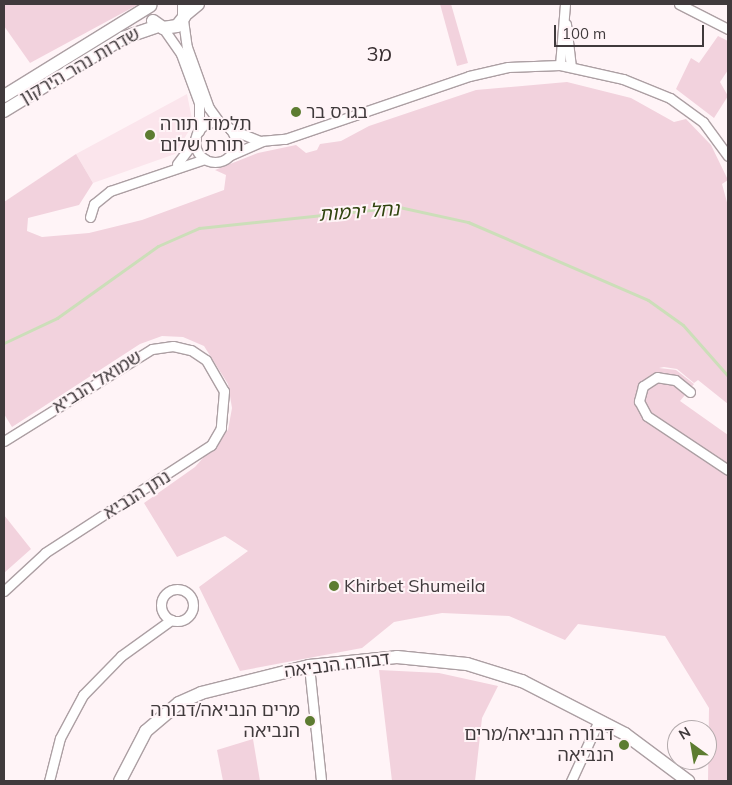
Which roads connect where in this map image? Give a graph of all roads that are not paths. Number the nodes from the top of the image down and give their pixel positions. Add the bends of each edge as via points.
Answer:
1 (198, 4) edge
2 (565, 4) edge
3 (679, 4) edge
4 (150, 5) edge
5 (184, 13) edge
6 (565, 18) junction
7 (161, 27) junction
8 (728, 29) edge
9 (560, 65) junction
10 (571, 66) junction
11 (4, 96) edge
12 (4, 111) edge
13 (220, 123) junction
14 (230, 130) junction
15 (197, 135) junction
16 (263, 141) junction
17 (230, 155) junction
18 (728, 156) edge
19 (205, 159) junction
20 (172, 167) junction
21 (90, 217) dead end
22 (218, 374) joint
23 (690, 392) dead end
24 (4, 441) edge
25 (728, 470) edge
26 (4, 591) edge
27 (171, 620) dead end
28 (309, 666) junction
29 (599, 720) junction
30 (49, 781) edge
31 (120, 781) edge
32 (321, 781) edge
33 (571, 781) edge
34 (688, 781) edge

1 - 5 street
2 - 6 street
3 - 8 street
4 - 7 street via 151,18
4 - 11 street, שדרות נהר הירקון
5 - 7 street, שדרות נהר הירקון
5 - 13 street via 190,55 209,108
6 - 9 street
6 - 10 street
7 - 12 street, שדרות נהר הירקון via 123,38
7 - 15 street via 182,54 199,103
9 - 10 street
9 - 16 street via 486,72 307,133
10 - 18 street via 623,79 670,98 704,122
13 - 14 street
13 - 15 street via 208,124
14 - 16 street
14 - 17 street via 235,141
15 - 19 street via 197,150
15 - 20 street
16 - 17 street
17 - 19 street via 217,162
19 - 20 street
20 - 21 street via 100,197
22 - 24 street, שמואל הנביא via 191,350 173,346 152,348
22 - 26 street, נתן הנביא via 226,409 211,445 45,554
23 - 25 street via 675,380 657,377 643,386 639,401 646,416
27 - 30 street via 120,656 83,695 60,738
28 - 29 street, דבורה הנביאה via 380,657 458,662 522,681
28 - 31 street, דבורה הנביאה via 226,685 179,704 146,731
28 - 32 street
29 - 33 street
29 - 34 street, דבורה הנביאה via 649,750

